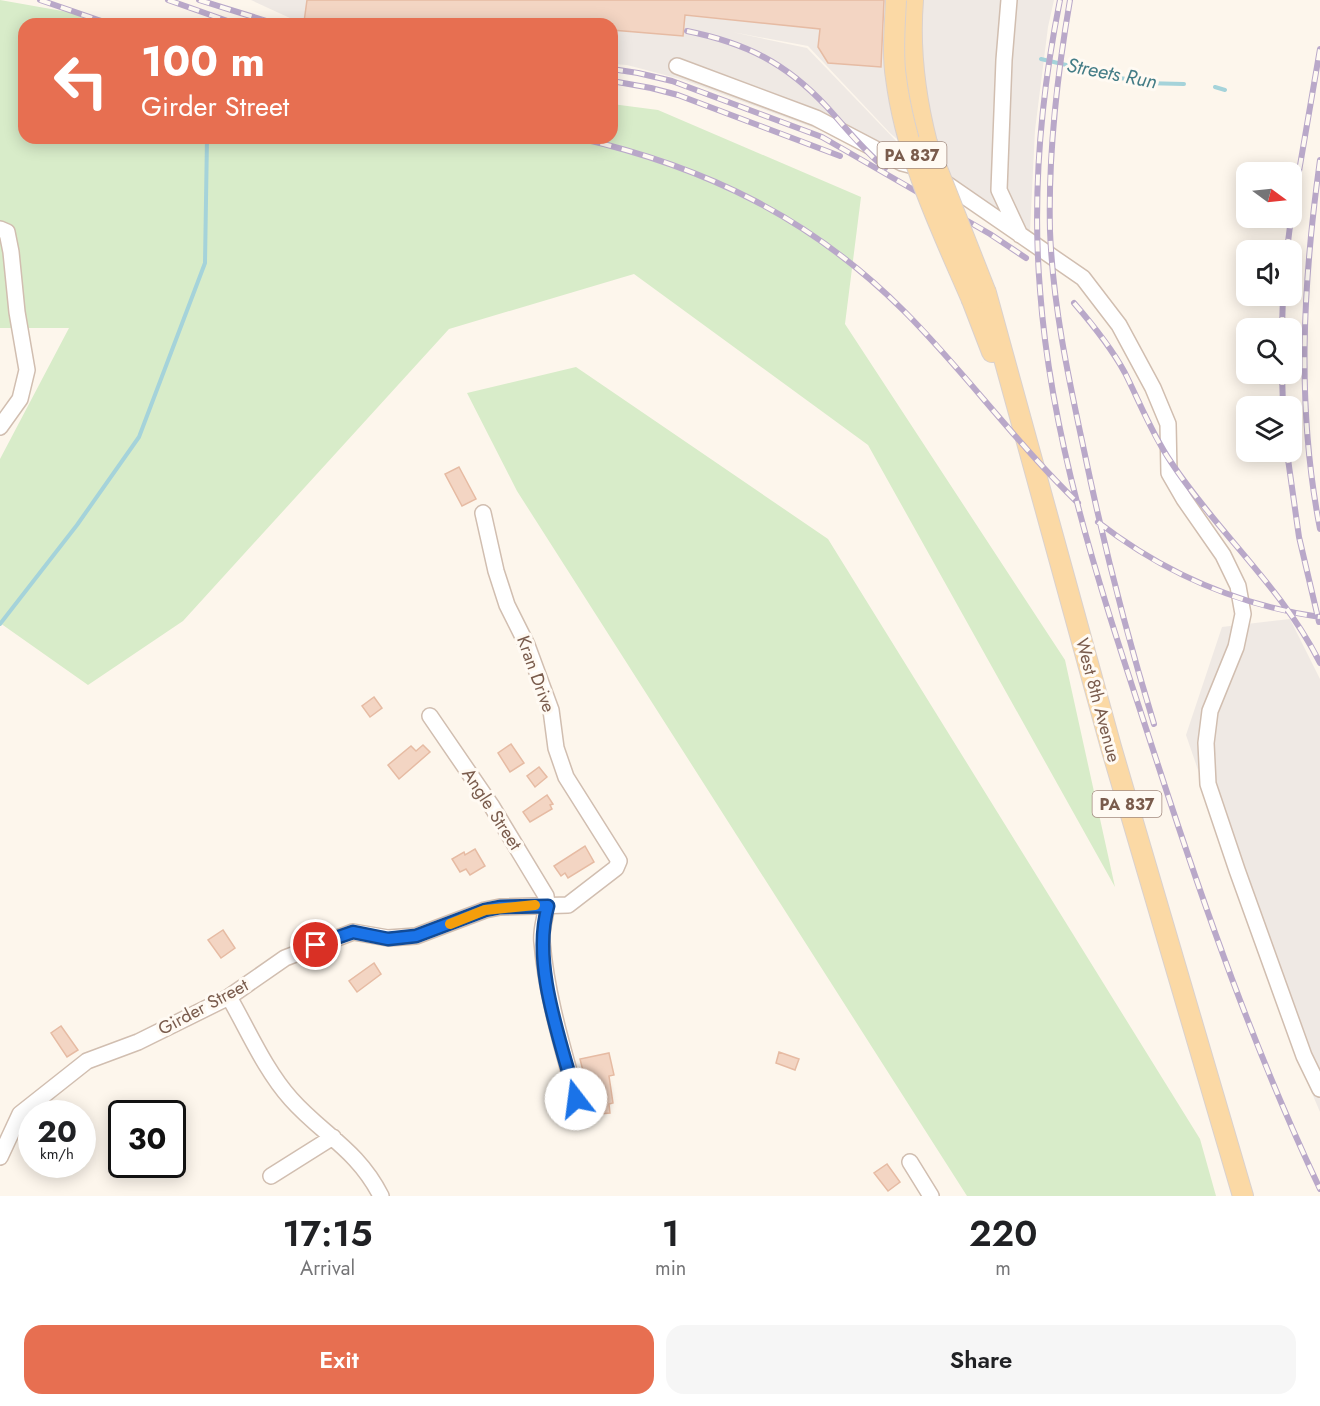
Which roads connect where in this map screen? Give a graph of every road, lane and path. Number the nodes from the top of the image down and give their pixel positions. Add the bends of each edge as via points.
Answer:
1 (896, 0) edge
2 (905, 0) edge
3 (913, 0) edge
4 (1009, 0) edge
5 (677, 66) dead end
6 (925, 169) junction
7 (0, 229) edge
8 (1020, 235) junction
9 (979, 297) junction
10 (0, 427) edge
11 (483, 513) dead end
12 (430, 716) dead end
13 (548, 906) junction
14 (229, 997) junction
15 (1320, 1089) edge
16 (582, 1119) dead end
17 (333, 1137) junction
18 (0, 1157) edge
19 (910, 1162) dead end
20 (271, 1176) dead end
21 (381, 1196) edge
22 (931, 1196) edge
23 (1243, 1196) edge

1 - 9 main road, PA 837, bridge via 895,76 916,169
2 - 6 street via 909,92
3 - 9 main road, PA 837, bridge via 912,55 919,111
4 - 8 street via 999,190
5 - 6 street via 816,118 902,163
6 - 8 street
7 - 10 street via 7,232 11,252 27,370 20,399
8 - 15 street via 1083,278 1119,325 1168,424 1169,473 1238,586 1243,614 1236,647 1210,711 1206,743 1208,784 1304,1056
9 - 23 main road, West 8th Avenue / PA 837 via 1002,347 1111,747
11 - 13 street, Kran Drive via 503,594 551,710 556,748 566,777 619,861 610,875 568,905
12 - 13 street, Angle Street via 491,805 546,896
13 - 14 street, Girder Street via 485,910 416,936 388,939 353,932 285,958
13 - 16 street via 541,940 550,998
14 - 17 street via 290,1098
14 - 18 street, Girder Street via 138,1042 87,1061 20,1113
17 - 20 street
17 - 21 street via 356,1159
19 - 22 street

